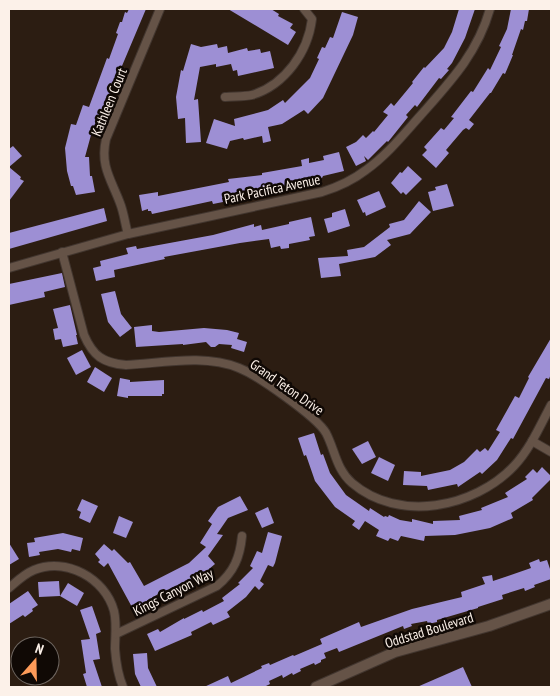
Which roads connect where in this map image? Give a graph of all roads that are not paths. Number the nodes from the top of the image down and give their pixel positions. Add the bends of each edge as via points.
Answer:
1 (160, 9) edge
2 (304, 9) edge
3 (490, 9) edge
4 (224, 96) dead end
5 (128, 234) junction
6 (62, 252) junction
7 (9, 268) edge
8 (551, 405) edge
9 (532, 441) junction
10 (551, 452) edge
11 (242, 536) dead end
12 (9, 588) edge
13 (551, 604) edge
14 (116, 634) junction
15 (123, 687) edge
16 (316, 687) edge

1 - 5 street, Kathleen Court via 104,150 106,170 121,205
2 - 4 street via 312,19 311,32 290,71 275,85 260,92
3 - 5 street, Park Pacifica Avenue via 476,46 457,73 392,148 352,180 314,194
5 - 6 street, Park Pacifica Avenue
6 - 7 street, Park Pacifica Avenue
6 - 9 street, Grand Teton Drive via 84,335 96,354 114,364 208,361 240,368 317,421 342,472 378,498 410,506 460,500 504,476
8 - 9 street, Grand Teton Drive
9 - 10 street
11 - 14 street, Kings Canyon Way via 238,559 226,579 217,586
12 - 14 street via 35,570 74,569 96,582 110,600
13 - 16 street, Oddstad Boulevard via 489,626 395,652
14 - 15 street via 116,664

